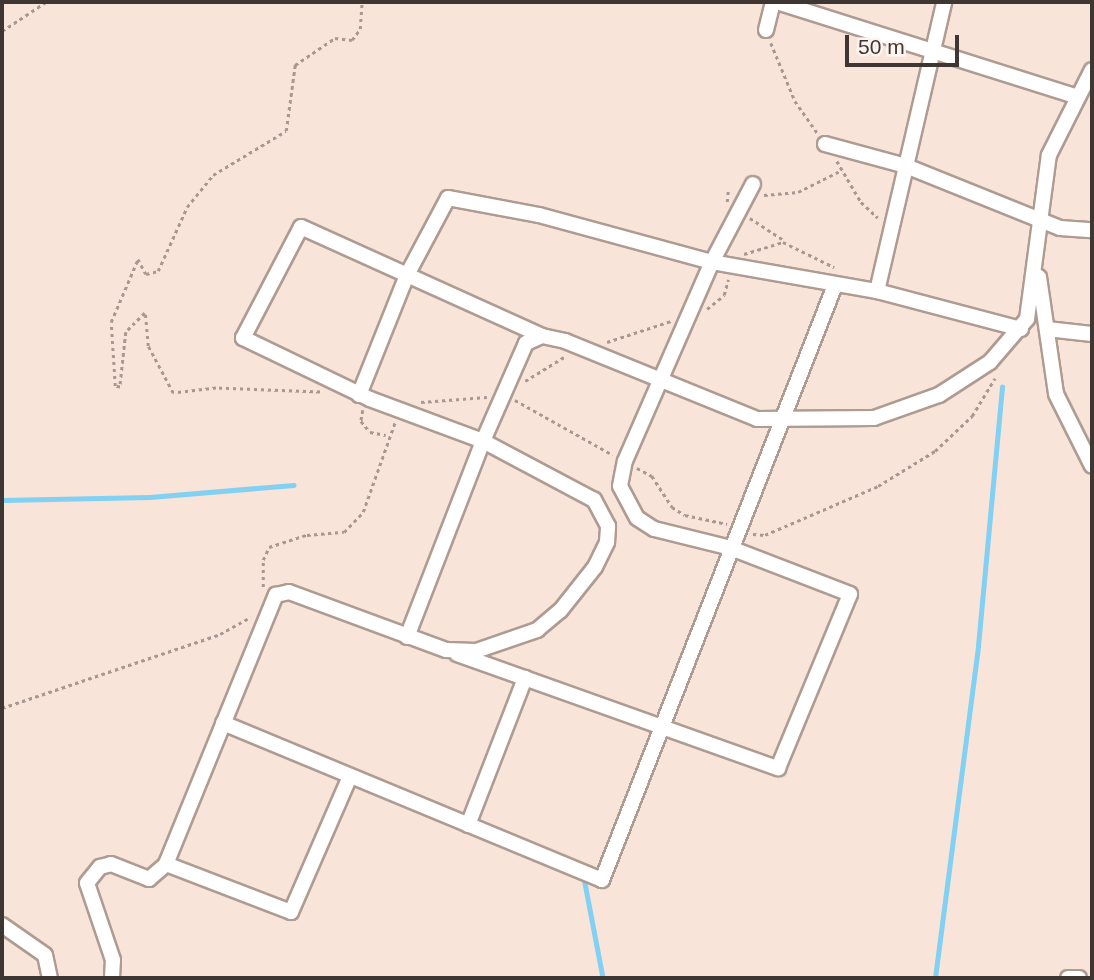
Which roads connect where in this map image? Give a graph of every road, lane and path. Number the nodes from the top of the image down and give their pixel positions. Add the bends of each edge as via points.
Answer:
1 (46, 2) edge
2 (362, 2) edge
3 (775, 2) edge
4 (944, 2) edge
5 (766, 30) joint
6 (2, 31) edge
7 (932, 54) junction
8 (1092, 70) edge
9 (1075, 96) junction
10 (825, 144) joint
11 (906, 166) junction
12 (842, 170) dead end
13 (753, 184) dead end
14 (740, 201) junction
15 (1039, 217) junction
16 (1092, 230) edge
17 (791, 246) dead end
18 (1037, 258) junction
19 (712, 261) junction
20 (407, 275) junction
21 (835, 285) junction
22 (877, 291) junction
23 (1021, 329) junction
24 (1047, 329) junction
25 (1092, 334) edge
26 (542, 336) junction
27 (661, 379) junction
28 (338, 384) junction
29 (364, 397) junction
30 (782, 422) junction
31 (1076, 433) junction
32 (387, 435) dead end
33 (1092, 435) edge
34 (483, 441) junction
35 (1092, 466) edge
36 (731, 548) junction
37 (407, 637) junction
38 (446, 650) junction
39 (525, 678) junction
40 (223, 723) junction
41 (662, 724) junction
42 (350, 776) junction
43 (468, 825) junction
44 (166, 864) junction
45 (2, 925) edge
46 (50, 978) edge
47 (112, 978) edge
48 (1068, 978) edge
49 (1079, 978) edge

1 - 6 path
2 - 28 path via 360,29 352,40 335,38 295,65 286,131 212,175 187,207 158,271 146,274 138,259 111,322 115,386 120,387 127,332 145,313 148,346 173,393 216,388 309,394 334,390
3 - 5 street
3 - 7 street
4 - 7 street
5 - 10 path via 795,101
7 - 9 street
7 - 11 street
8 - 9 street
9 - 15 street via 1054,136
10 - 11 street
11 - 15 street
11 - 22 street
12 - 14 path via 798,192
13 - 14 street
14 - 17 path
14 - 19 street
15 - 16 street via 1059,228
15 - 18 street
18 - 23 street
18 - 24 street
19 - 20 street via 454,197 443,202
19 - 21 street
19 - 27 street
20 - 26 street
20 - 28 street via 301,227 243,338
20 - 29 street
21 - 22 street
21 - 30 street
22 - 23 street
23 - 30 street via 990,362 911,408 874,418
24 - 25 street
24 - 31 street via 1056,394
26 - 27 street
26 - 34 street via 522,350
27 - 30 street via 757,419
27 - 36 street via 625,461 620,486 625,502 654,529
28 - 29 street
29 - 32 path via 360,421 370,432
29 - 34 street
30 - 36 street
31 - 33 street
31 - 35 street
34 - 37 street
34 - 38 street via 586,493 604,515 607,542 560,611 537,630 476,651
36 - 41 street
36 - 41 street via 850,594 778,768
37 - 38 street
37 - 40 street via 282,591 270,606
38 - 39 street
39 - 41 street
39 - 43 street
40 - 42 street
40 - 44 street
41 - 43 street via 602,880
42 - 43 street
42 - 44 street via 292,912
44 - 47 street via 149,878 111,864 100,867 87,883 113,960
45 - 46 street via 45,955
48 - 49 street

